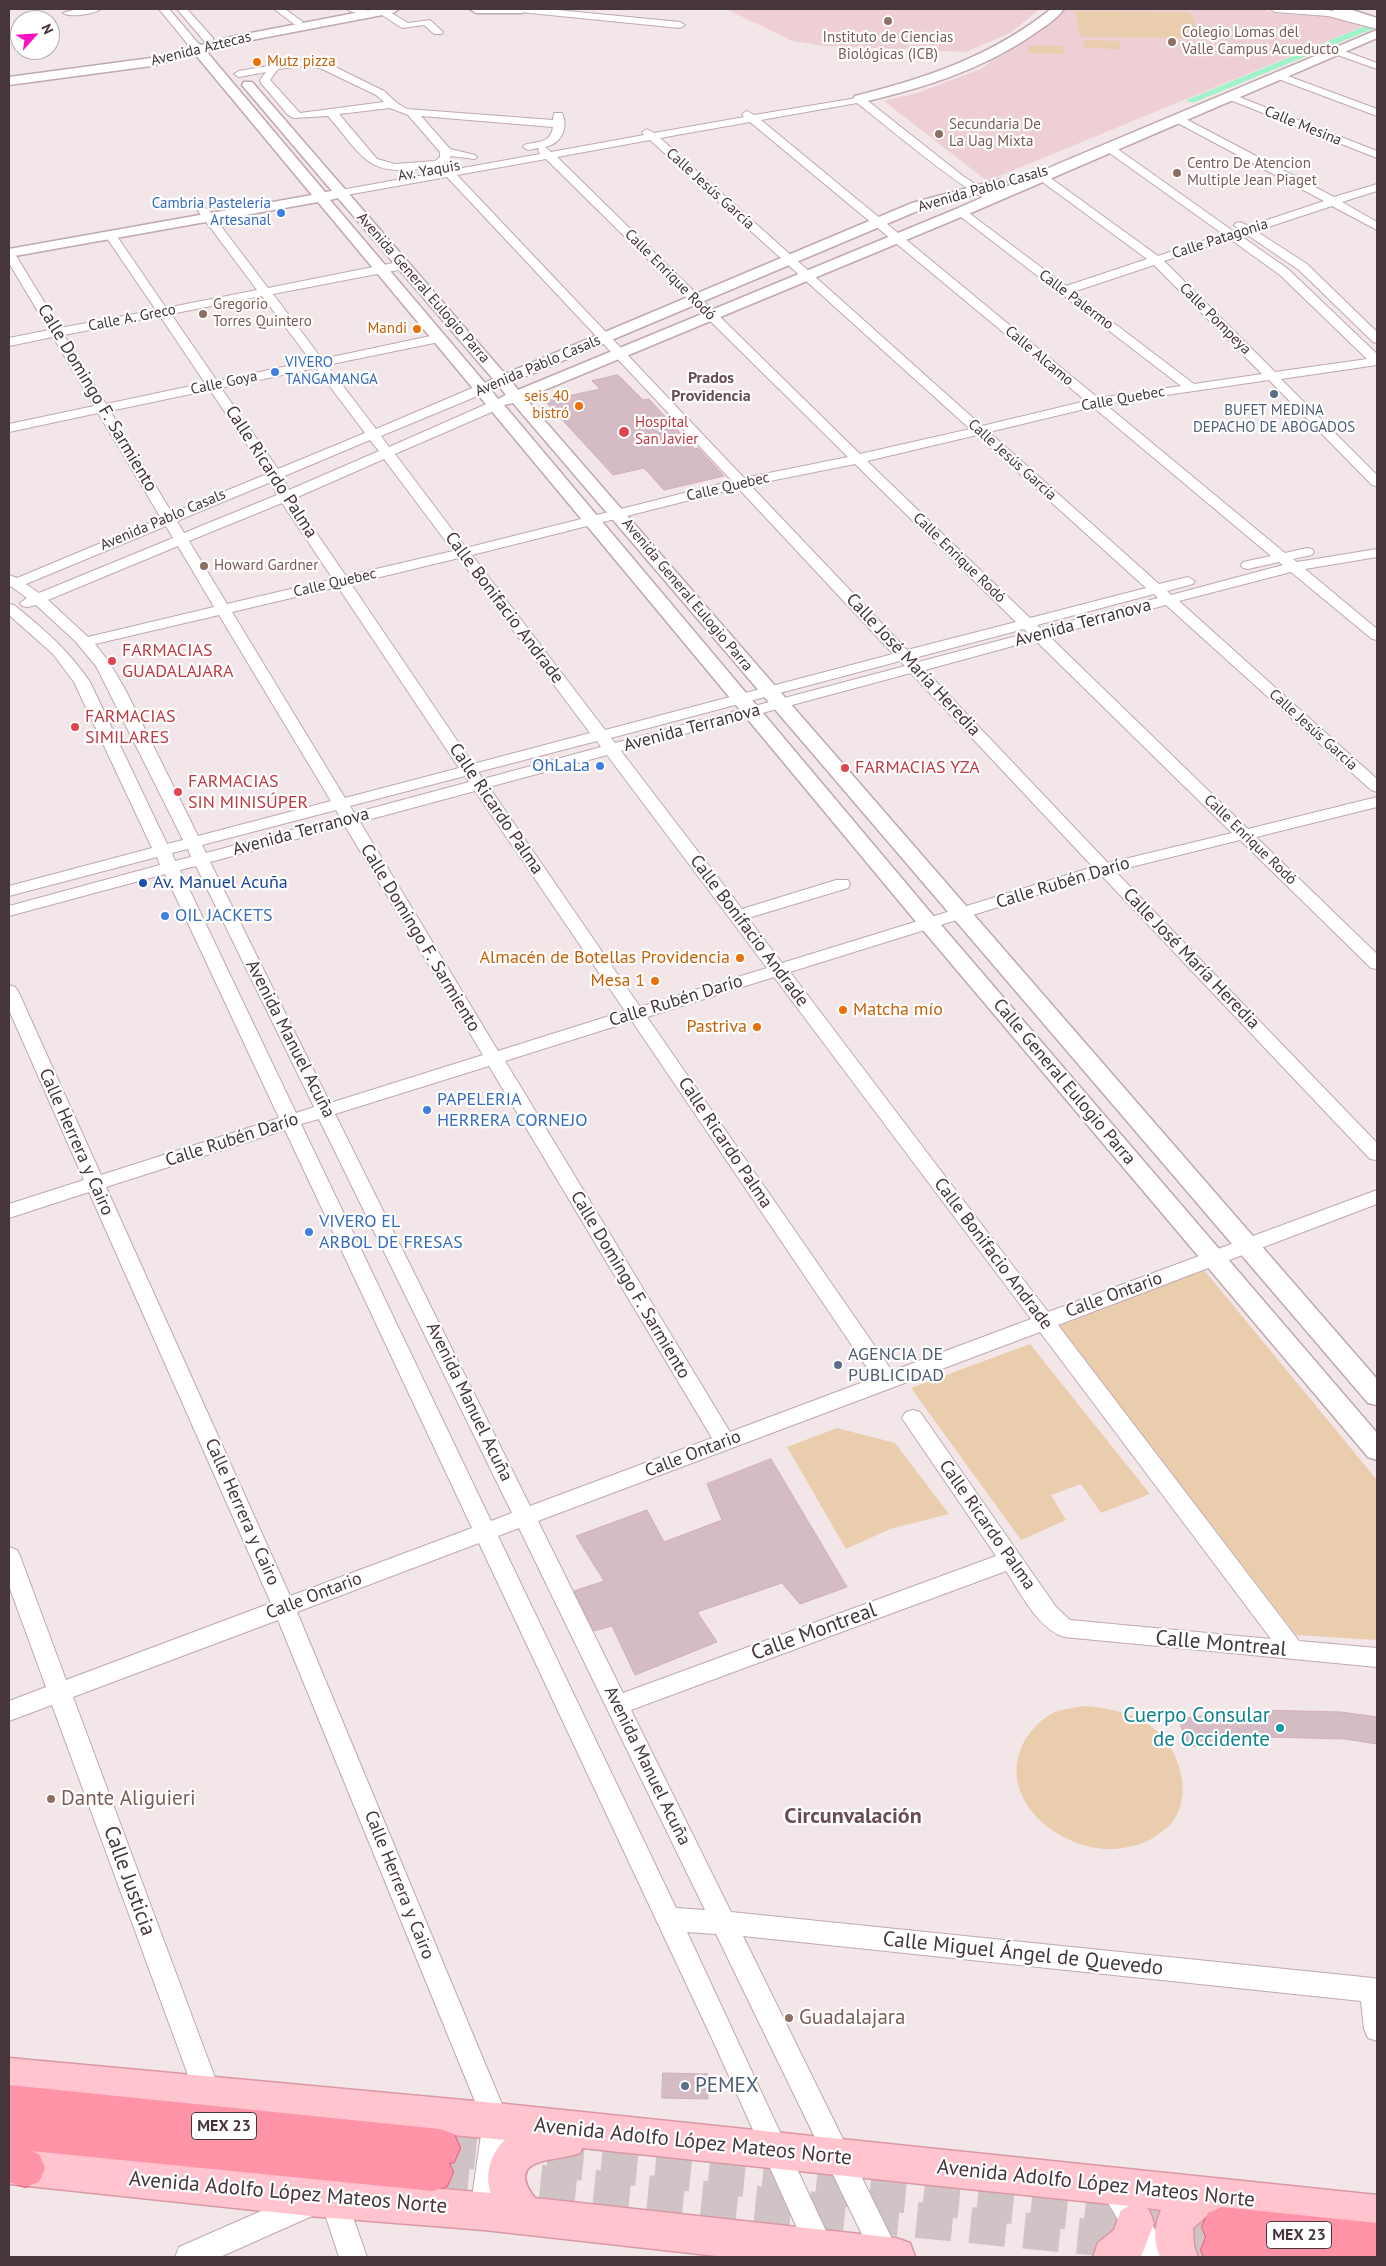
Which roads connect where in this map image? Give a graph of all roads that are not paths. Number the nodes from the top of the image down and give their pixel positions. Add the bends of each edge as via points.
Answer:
1 (96, 9) edge
2 (164, 9) edge
3 (182, 9) edge
4 (279, 9) edge
5 (352, 9) edge
6 (366, 9) edge
7 (476, 9) edge
8 (521, 9) edge
9 (1046, 9) edge
10 (1058, 9) edge
11 (1275, 9) edge
12 (1301, 9) edge
13 (1371, 9) edge
14 (387, 10) edge
15 (1343, 10) edge
16 (1317, 11) junction
17 (68, 13) dead end
18 (308, 22) junction
19 (1377, 24) edge
20 (680, 25) dead end
21 (438, 32) dead end
22 (1377, 34) edge
23 (1009, 40) junction
24 (204, 45) junction
25 (1336, 51) junction
26 (167, 59) junction
27 (1377, 66) edge
28 (229, 67) junction
29 (272, 70) junction
30 (9, 75) edge
31 (1277, 76) junction
32 (9, 81) edge
33 (1229, 96) junction
34 (854, 97) junction
35 (390, 105) junction
36 (332, 113) junction
37 (412, 113) junction
38 (1377, 113) edge
39 (750, 116) junction
40 (276, 118) junction
41 (1176, 118) junction
42 (558, 119) joint
43 (258, 121) junction
44 (649, 134) junction
45 (1121, 142) junction
46 (1108, 148) junction
47 (517, 149) dead end
48 (546, 153) junction
49 (1377, 155) edge
50 (476, 156) dead end
51 (443, 157) junction
52 (1153, 164) dead end
53 (449, 174) junction
54 (1039, 175) junction
55 (1377, 187) edge
56 (975, 189) junction
57 (339, 190) junction
58 (319, 194) junction
59 (991, 199) junction
60 (1334, 202) junction
61 (961, 212) junction
62 (206, 214) junction
63 (1232, 219) dead end
64 (879, 223) junction
65 (1377, 228) edge
66 (1248, 230) junction
67 (110, 234) junction
68 (1233, 235) junction
69 (898, 238) junction
70 (9, 246) edge
71 (9, 253) edge
72 (1156, 260) junction
73 (789, 261) junction
74 (404, 265) junction
75 (382, 269) junction
76 (806, 276) junction
77 (1064, 291) junction
78 (265, 292) junction
79 (695, 300) junction
80 (164, 312) junction
81 (711, 316) junction
82 (57, 333) junction
83 (440, 338) junction
84 (605, 338) junction
85 (1377, 339) edge
86 (9, 342) edge
87 (620, 354) junction
88 (1377, 361) edge
89 (319, 363) junction
90 (1272, 376) junction
91 (503, 381) junction
92 (214, 385) junction
93 (1192, 388) junction
94 (482, 389) junction
95 (517, 396) junction
96 (1095, 402) junction
97 (496, 405) junction
98 (103, 408) junction
99 (9, 428) edge
100 (978, 430) junction
101 (373, 434) junction
102 (386, 452) junction
103 (858, 459) junction
104 (274, 474) junction
105 (1377, 482) edge
106 (742, 483) junction
107 (285, 497) junction
108 (617, 513) junction
109 (169, 517) junction
110 (592, 519) junction
111 (182, 539) junction
112 (1377, 541) edge
113 (462, 553) junction
114 (1377, 553) edge
115 (1282, 556) junction
116 (1294, 567) junction
117 (11, 581) edge
118 (343, 581) junction
119 (1162, 595) junction
120 (37, 599) junction
121 (224, 609) junction
122 (10, 610) edge
123 (1032, 629) junction
124 (1377, 636) edge
125 (85, 642) junction
126 (910, 662) junction
127 (774, 698) junction
128 (746, 705) junction
129 (606, 742) junction
130 (474, 778) junction
131 (1377, 787) edge
132 (1377, 802) edge
133 (345, 812) junction
134 (1245, 834) junction
135 (195, 852) junction
136 (166, 859) junction
137 (1104, 869) junction
138 (842, 884) dead end
139 (9, 891) edge
140 (9, 910) edge
141 (959, 914) junction
142 (738, 916) junction
143 (929, 924) junction
144 (1377, 964) edge
145 (777, 969) junction
146 (9, 991) edge
147 (636, 1013) junction
148 (492, 1058) junction
149 (325, 1110) junction
150 (291, 1121) junction
151 (1377, 1154) edge
152 (95, 1184) junction
153 (1377, 1197) edge
154 (9, 1211) edge
155 (1247, 1246) junction
156 (1214, 1258) junction
157 (1044, 1321) junction
158 (887, 1380) junction
159 (1377, 1396) edge
160 (913, 1418) dead end
161 (725, 1442) junction
162 (1377, 1450) edge
163 (525, 1517) junction
164 (484, 1532) junction
165 (9, 1556) edge
166 (1010, 1560) junction
167 (284, 1608) junction
168 (1064, 1628) joint
169 (1292, 1651) junction
170 (1377, 1658) edge
171 (59, 1692) junction
172 (618, 1705) junction
173 (9, 1711) edge
174 (668, 1919) junction
175 (724, 1923) junction
176 (1375, 1991) edge
177 (1377, 2029) edge
178 (9, 2075) edge
179 (208, 2094) junction
180 (9, 2104) edge
181 (496, 2121) junction
182 (9, 2130) edge
183 (610, 2134) junction
184 (776, 2152) junction
185 (838, 2158) junction
186 (14, 2166) edge
187 (1112, 2186) junction
188 (326, 2199) junction
189 (484, 2212) junction
190 (1377, 2214) edge
191 (525, 2216) junction
192 (1136, 2223) junction
193 (1217, 2224) junction
194 (1377, 2243) edge
195 (780, 2251) edge
196 (822, 2253) edge
197 (188, 2257) edge
198 (353, 2257) edge
199 (890, 2257) edge
200 (1112, 2257) edge
201 (1156, 2257) edge
202 (1179, 2257) edge
203 (1289, 2257) edge

1 - 17 street
2 - 24 street, Avenida General Eulogio Parra
3 - 24 street, Avenida General Eulogio Parra
4 - 18 street
5 - 6 street
6 - 18 street, Avenida Aztecas
7 - 8 street
8 - 20 street
9 - 23 street
10 - 23 street
11 - 16 street
12 - 16 street
13 - 15 street via 1373,11 1367,14
14 - 18 street, Avenida Aztecas
14 - 21 street via 406,26 426,22
15 - 19 street
16 - 19 street
18 - 24 street, Avenida Aztecas
18 - 24 street, Avenida Aztecas
22 - 25 street, Avenida Pablo Casals
23 - 34 street via 943,76 895,91
24 - 26 street, Avenida Aztecas
24 - 28 street, Avenida General Eulogio Parra
24 - 30 street, Avenida Aztecas via 147,57
25 - 27 street
25 - 31 street, Avenida Pablo Casals
26 - 28 street
26 - 32 street, Avenida Aztecas
28 - 29 street
28 - 40 street, Avenida General Eulogio Parra
28 - 43 street, Avenida General Eulogio Parra
29 - 35 street via 305,62 322,65 380,93
29 - 36 street via 266,83 292,113 303,116
31 - 33 street, Avenida Pablo Casals
31 - 38 street
33 - 41 street, Avenida Pablo Casals
33 - 49 street, Calle Mesina
34 - 39 street, Av. Yaquis
34 - 56 street
35 - 36 street
35 - 37 street
36 - 51 street via 378,164 401,168
37 - 42 street
37 - 51 street
39 - 44 street, Av. Yaquis
39 - 64 street, Calle Alcamo
40 - 43 street
40 - 57 street, Avenida General Eulogio Parra
41 - 45 street, Avenida Pablo Casals
41 - 60 street
42 - 47 street via 557,136 553,141
43 - 58 street, Avenida General Eulogio Parra
44 - 48 street, Av. Yaquis
44 - 73 street, Calle Jesús García
45 - 46 street, Avenida Pablo Casals
45 - 52 street
46 - 54 street, Avenida Pablo Casals
46 - 68 street
48 - 53 street, Av. Yaquis
48 - 57 street, Av. Yaquis
48 - 79 street, Calle Enrique Rodó
50 - 51 street
53 - 57 street, Av. Yaquis
53 - 84 street, Calle José María Heredia
54 - 56 street, Avenida Pablo Casals
54 - 59 street, Avenida Pablo Casals
54 - 72 street, Calle Pompeya
55 - 60 street, Calle Patagonia
56 - 59 street
56 - 64 street, Avenida Pablo Casals via 933,200
57 - 58 street, Av. Yaquis
57 - 74 street, Avenida General Eulogio Parra
58 - 62 street, Av. Yaquis
58 - 62 street, Av. Yaquis via 264,207
58 - 75 street, Avenida General Eulogio Parra
59 - 61 street, Avenida Pablo Casals
60 - 65 street
60 - 66 street, Calle Patagonia
61 - 69 street, Avenida Pablo Casals
61 - 77 street, Calle Palermo
62 - 67 street, Av. Yaquis
62 - 70 street, Av. Yaquis
62 - 78 street, Calle Bonifacio Andrade
63 - 66 street
64 - 69 street, Calle Alcamo
64 - 73 street, Avenida Pablo Casals
66 - 68 street, Calle Patagonia
66 - 85 street via 1303,267
67 - 71 street, Av. Yaquis
67 - 80 street, Calle Ricardo Palma
68 - 72 street, Calle Patagonia
68 - 88 street via 1284,272
69 - 76 street, Avenida Pablo Casals
69 - 96 street, Calle Alcamo
71 - 82 street, Calle Domingo F. Sarmiento
72 - 77 street, Calle Patagonia
72 - 90 street, Calle Pompeya
73 - 76 street, Calle Jesús García
73 - 79 street, Avenida Pablo Casals
74 - 75 street, Calle A. Greco
74 - 91 street, Avenida General Eulogio Parra
75 - 78 street, Calle A. Greco
75 - 83 street, Avenida General Eulogio Parra
76 - 81 street, Avenida Pablo Casals
76 - 100 street, Calle Jesús García
77 - 93 street, Calle Palermo
78 - 80 street, Calle A. Greco
78 - 89 street, Calle Bonifacio Andrade
79 - 81 street, Calle Enrique Rodó
79 - 84 street, Avenida Pablo Casals
80 - 82 street, Calle A. Greco
80 - 92 street, Calle Ricardo Palma
81 - 87 street, Avenida Pablo Casals
81 - 103 street, Calle Enrique Rodó
82 - 86 street, Calle A. Greco
82 - 98 street, Calle Domingo F. Sarmiento
83 - 89 street, Calle Goya
83 - 94 street, Avenida General Eulogio Parra
84 - 87 street, Calle José María Heredia
84 - 91 street, Avenida Pablo Casals
87 - 95 street, Avenida Pablo Casals
87 - 106 street, Calle José María Heredia
88 - 90 street, Calle Quebec
89 - 92 street, Calle Goya
89 - 101 street, Calle Bonifacio Andrade
90 - 93 street, Calle Quebec
90 - 105 street, Calle Pompeya
91 - 94 street, Avenida Pablo Casals
91 - 95 street, Avenida General Eulogio Parra
92 - 98 street, Calle Goya
92 - 104 street, Calle Ricardo Palma
93 - 96 street, Calle Quebec
94 - 97 street, Avenida General Eulogio Parra
94 - 101 street, Avenida Pablo Casals
95 - 97 street, Avenida Pablo Casals
95 - 108 street, Avenida General Eulogio Parra
96 - 100 street, Calle Quebec
96 - 115 street, Calle Alcamo
97 - 102 street, Avenida Pablo Casals
97 - 110 street, Avenida General Eulogio Parra
98 - 99 street, Calle Goya
98 - 109 street, Calle Domingo F. Sarmiento
100 - 103 street, Calle Quebec
100 - 119 street, Calle Jesús García
101 - 102 street, Calle Bonifacio Andrade
101 - 104 street, Avenida Pablo Casals
102 - 107 street, Avenida Pablo Casals
102 - 113 street, Calle Bonifacio Andrade
103 - 106 street, Calle Quebec
103 - 123 street, Calle Enrique Rodó
104 - 107 street, Calle Ricardo Palma
104 - 109 street, Avenida Pablo Casals
106 - 108 street, Calle Quebec
106 - 126 street, Calle José María Heredia
107 - 111 street, Avenida Pablo Casals
107 - 118 street, Calle Ricardo Palma
108 - 110 street, Calle Quebec
108 - 127 street, Avenida General Eulogio Parra
109 - 111 street, Calle Domingo F. Sarmiento
109 - 117 street, Avenida Pablo Casals
110 - 113 street, Calle Quebec
110 - 128 street, Avenida General Eulogio Parra
111 - 120 street, Avenida Pablo Casals
111 - 121 street, Calle Domingo F. Sarmiento
112 - 115 street, Avenida Terranova
113 - 118 street, Calle Quebec
113 - 129 street, Calle Bonifacio Andrade
114 - 116 street, Avenida Terranova
115 - 116 street, Calle Alcamo
115 - 119 street, Avenida Terranova
116 - 119 street, Avenida Terranova
116 - 124 street, Calle Alcamo
117 - 120 street, Avenida Manuel Acuña
118 - 121 street, Calle Quebec
118 - 130 street, Calle Ricardo Palma
119 - 123 street, Avenida Terranova
119 - 131 street, Calle Jesús García
120 - 122 street, Avenida Pablo Casals
120 - 125 street, Avenida Manuel Acuña
121 - 125 street, Calle Quebec
121 - 133 street, Calle Domingo F. Sarmiento
122 - 136 street, Avenida Manuel Acuña via 51,642 74,668
123 - 126 street, Avenida Terranova
123 - 134 street, Calle Enrique Rodó
125 - 135 street, Avenida Manuel Acuña via 108,674
126 - 127 street, Avenida Terranova
126 - 137 street, Calle José María Heredia
127 - 128 street, Avenida Terranova
127 - 141 street, Calle General Eulogio Parra
128 - 129 street, Avenida Terranova
128 - 143 street, Calle General Eulogio Parra
129 - 130 street, Avenida Terranova
129 - 142 street, Calle Bonifacio Andrade
130 - 133 street, Avenida Terranova
130 - 147 street, Calle Ricardo Palma
132 - 134 street, Calle Rubén Darío
133 - 135 street, Avenida Terranova
133 - 148 street, Calle Domingo F. Sarmiento
134 - 137 street, Calle Rubén Darío
134 - 144 street, Calle Enrique Rodó
135 - 136 street, Avenida Terranova
135 - 149 street, Avenida Manuel Acuña
136 - 139 street, Avenida Terranova
136 - 140 street, Avenida Terranova
136 - 150 street, Avenida Manuel Acuña
137 - 141 street, Calle Rubén Darío
137 - 151 street, Calle José María Heredia
138 - 142 street
141 - 143 street, Calle Rubén Darío
141 - 155 street, Calle General Eulogio Parra
142 - 145 street, Calle Bonifacio Andrade
143 - 145 street, Calle Rubén Darío
143 - 156 street, Calle General Eulogio Parra
145 - 147 street, Calle Rubén Darío
145 - 157 street, Calle Bonifacio Andrade
146 - 152 street, Calle Herrera y Cairo
147 - 148 street, Calle Rubén Darío
147 - 158 street, Calle Ricardo Palma
148 - 149 street, Calle Rubén Darío
148 - 161 street, Calle Domingo F. Sarmiento
149 - 150 street, Calle Rubén Darío
149 - 163 street, Avenida Manuel Acuña
150 - 152 street, Calle Rubén Darío
150 - 164 street, Avenida Manuel Acuña
152 - 154 street, Calle Rubén Darío
152 - 167 street, Calle Herrera y Cairo
153 - 155 street, Calle Ontario
155 - 156 street, Calle Ontario
155 - 159 street, Calle General Eulogio Parra
156 - 157 street, Calle Ontario
156 - 162 street, Calle General Eulogio Parra
157 - 158 street, Calle Ontario
157 - 169 street, Calle Bonifacio Andrade
158 - 161 street, Calle Ontario
160 - 166 street, Calle Ricardo Palma
161 - 163 street, Calle Ontario
163 - 164 street, Calle Ontario
163 - 172 street, Avenida Manuel Acuña
164 - 167 street, Calle Ontario
164 - 174 street, Avenida Manuel Acuña
165 - 171 street, Calle Justicia
166 - 168 street, Calle Ricardo Palma via 1048,1614
166 - 172 street, Calle Montreal
167 - 171 street, Calle Ontario
167 - 181 street, Calle Herrera y Cairo
168 - 169 street, Calle Montreal
169 - 170 street, Calle Montreal
171 - 173 street, Calle Ontario
171 - 179 street, Calle Justicia
172 - 175 street, Avenida Manuel Acuña
174 - 175 street, Calle Miguel Ángel de Quevedo
174 - 184 street, Avenida Manuel Acuña
175 - 176 street, Calle Miguel Ángel de Quevedo
175 - 185 street, Avenida Manuel Acuña
176 - 177 street
178 - 179 main road, Avenida Adolfo López Mateos Norte
179 - 181 main road, Avenida Adolfo López Mateos Norte
180 - 182 main road, Avenida Adolfo López Mateos Norte / MEX 23 via 437,2160
181 - 183 main road, Avenida Adolfo López Mateos Norte
181 - 189 street, Calle Herrera y Cairo
183 - 184 main road, Avenida Adolfo López Mateos Norte
183 - 191 main road via 588,2140 550,2140 532,2144 516,2153 508,2169 507,2185
184 - 185 main road, Avenida Adolfo López Mateos Norte
184 - 196 street, Avenida Manuel Acuña
185 - 187 main road, Avenida Adolfo López Mateos Norte
185 - 199 street, Avenida Manuel Acuña
186 - 188 main road, Avenida Adolfo López Mateos Norte
187 - 192 street
187 - 193 main road, Avenida Adolfo López Mateos Norte
188 - 189 main road, Avenida Adolfo López Mateos Norte
188 - 197 street
188 - 198 street
189 - 191 main road, Avenida Adolfo López Mateos Norte
190 - 193 main road, Avenida Adolfo López Mateos Norte
191 - 195 main road, Avenida Adolfo López Mateos Norte
192 - 200 main road via 1127,2246
192 - 201 street
193 - 194 main road, Avenida Adolfo López Mateos Norte / MEX 23
193 - 202 main road via 1186,2206 1178,2214 1173,2237
193 - 203 main road, Avenida Adolfo López Mateos Norte / MEX 23
195 - 196 main road, Avenida Adolfo López Mateos Norte
196 - 199 main road, Avenida Adolfo López Mateos Norte

